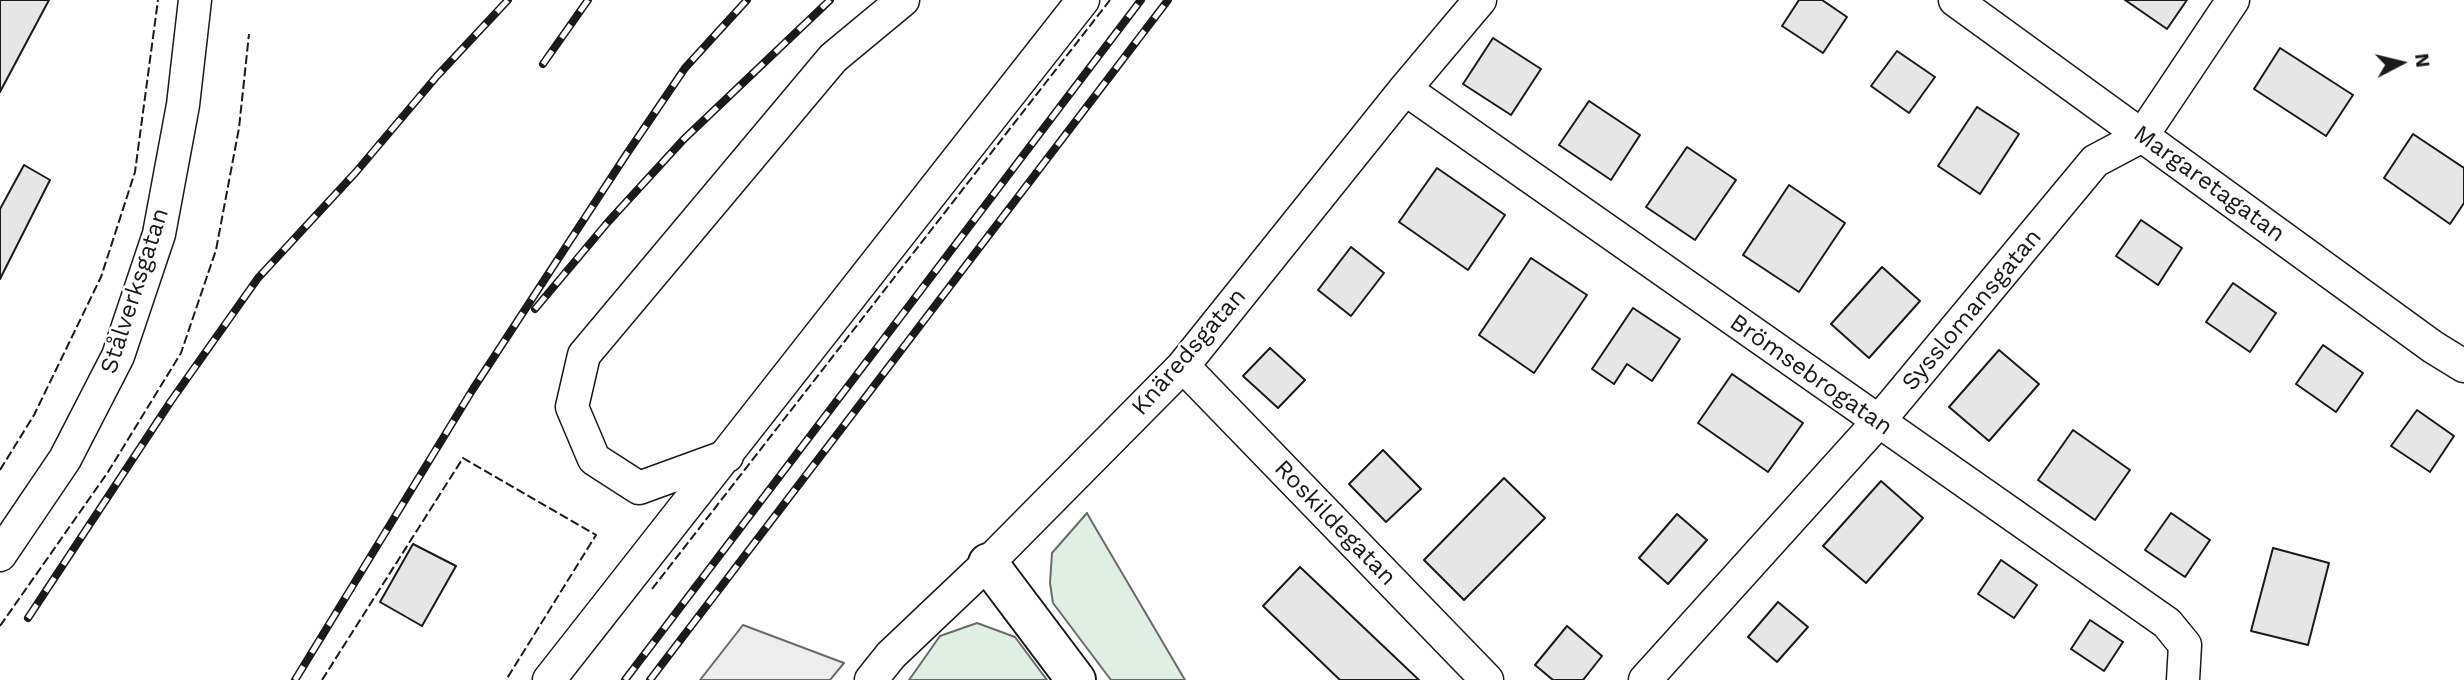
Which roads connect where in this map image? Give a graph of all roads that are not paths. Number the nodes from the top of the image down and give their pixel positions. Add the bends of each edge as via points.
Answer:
1 (195, 0) edge
2 (902, 0) edge
3 (1083, 0) edge
4 (1480, 0) edge
5 (1955, 0) edge
6 (2233, 0) edge
7 (1405, 89) junction
8 (2142, 136) junction
9 (1183, 366) junction
10 (2464, 366) edge
11 (1878, 422) junction
12 (727, 456) junction
13 (0, 555) edge
14 (988, 563) junction
15 (549, 680) edge
16 (871, 680) edge
17 (1076, 680) edge
18 (1487, 680) edge
19 (1645, 680) edge
20 (2183, 680) edge

1 - 13 street, Stålverksgatan via 184,105 159,234 118,356 65,459
2 - 12 street via 833,58 583,355 572,407 594,459 639,488
3 - 12 street
4 - 7 street, Knäredsgatan
5 - 8 street, Margaretagatan
6 - 8 street, Sysslomansgatan
7 - 9 street, Knäredsgatan
7 - 11 street, Brömsebrogatan
8 - 10 street, Margaretagatan
8 - 11 street, Sysslomansgatan via 2095,161
9 - 14 street, Knäredsgatan
9 - 18 street, Roskildegatan
11 - 19 street, Sysslomansgatan
11 - 20 street, Brömsebrogatan via 2167,623 2185,645
12 - 15 street
14 - 16 street, Knäredsgatan via 891,655
14 - 17 street

